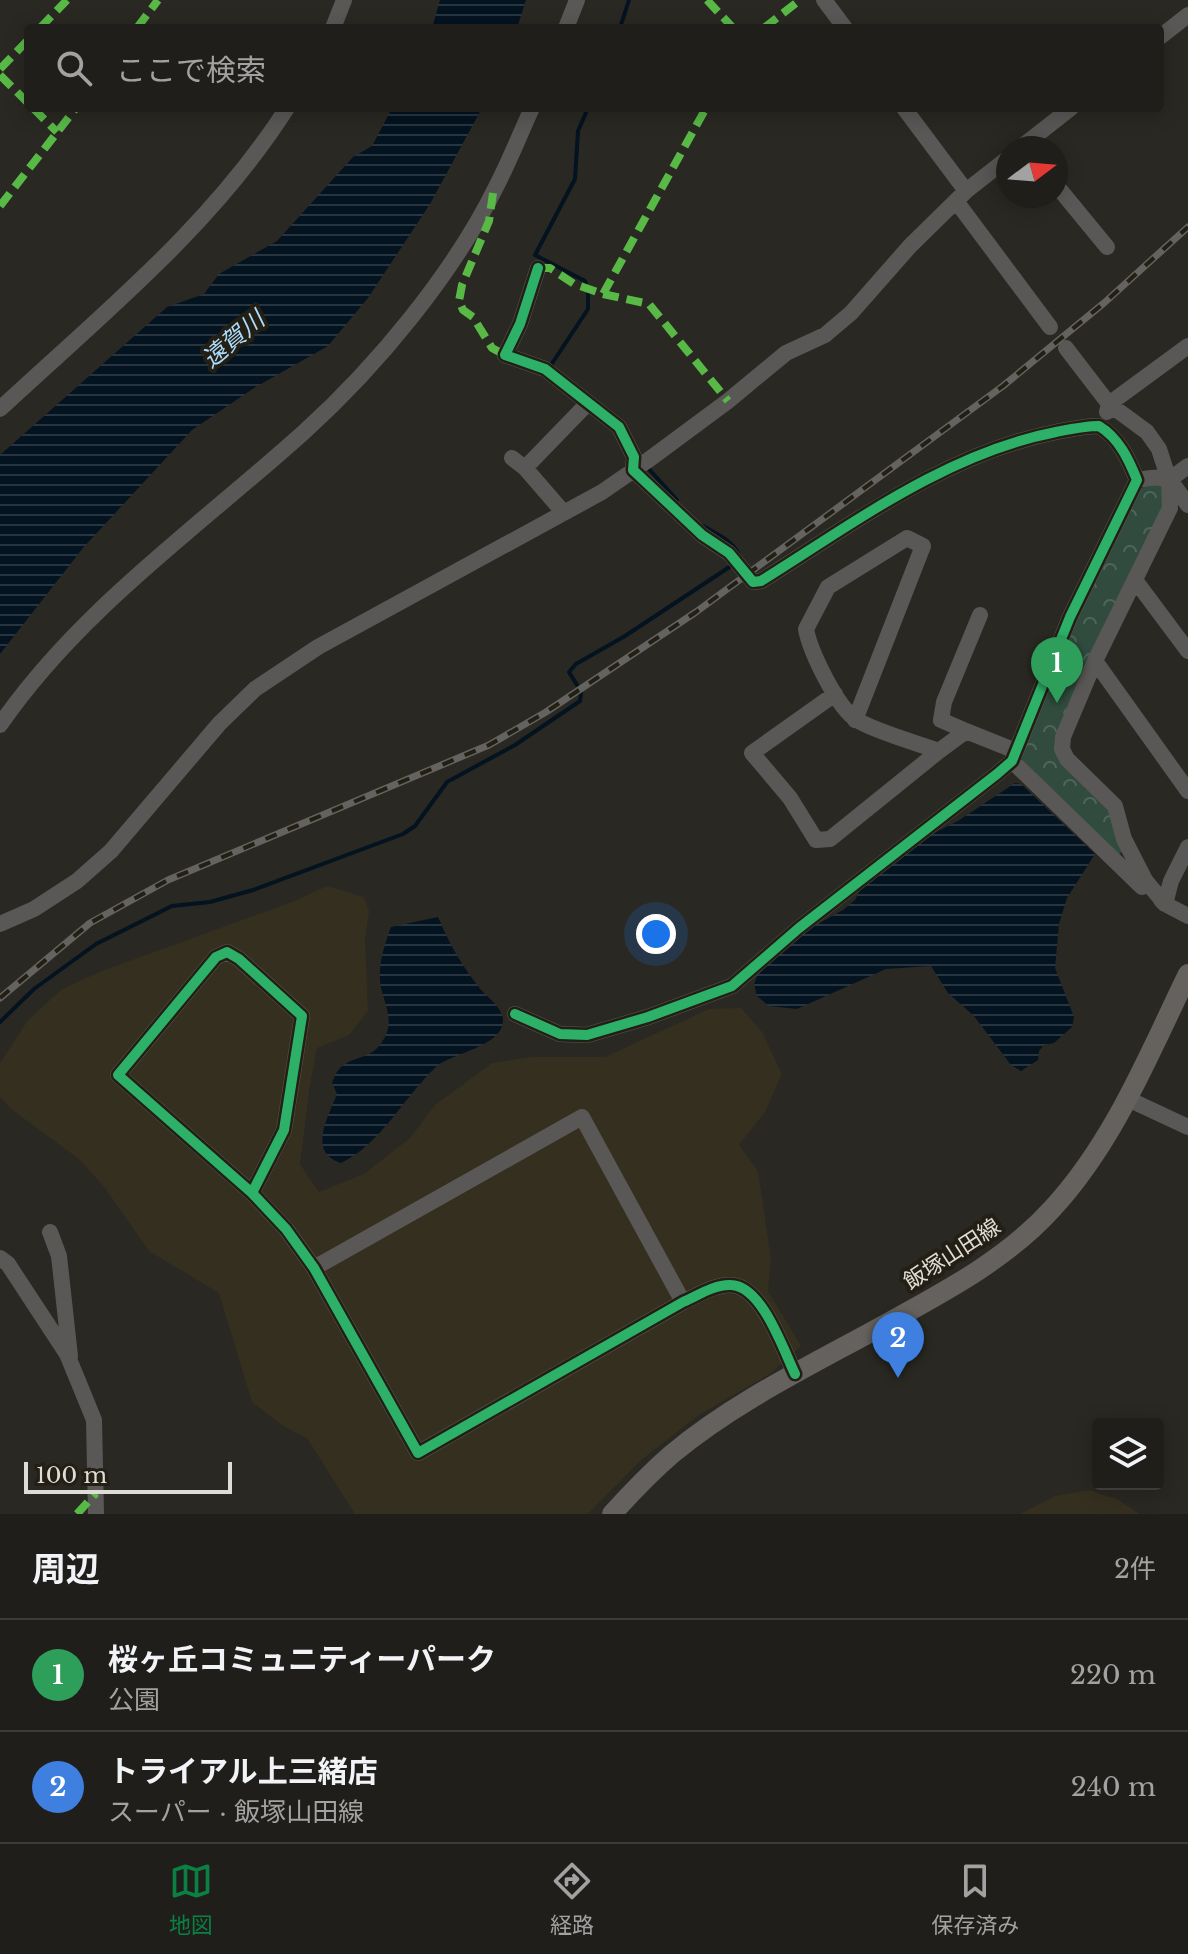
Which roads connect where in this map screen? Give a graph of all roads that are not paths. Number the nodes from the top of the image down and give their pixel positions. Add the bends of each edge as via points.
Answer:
1 (344, 0) edge
2 (577, 0) edge
3 (824, 0) edge
4 (1188, 15) edge
5 (335, 24) edge
6 (568, 24) edge
7 (842, 24) edge
8 (1164, 34) edge
9 (284, 112) edge
10 (530, 112) edge
11 (907, 112) edge
12 (1066, 112) edge
13 (1037, 136) edge
14 (996, 168) edge
15 (961, 196) junction
16 (1068, 200) edge
17 (1107, 247) dead end
18 (538, 268) dead end
19 (1050, 327) dead end
20 (1188, 346) edge
21 (1066, 348) dead end
22 (588, 403) junction
23 (1109, 404) junction
24 (0, 409) edge
25 (1102, 428) junction
26 (640, 465) junction
27 (1188, 466) edge
28 (1137, 480) junction
29 (1169, 480) junction
30 (1188, 505) edge
31 (564, 513) junction
32 (1135, 580) junction
33 (980, 615) dead end
34 (1188, 651) edge
35 (1095, 661) junction
36 (835, 694) junction
37 (855, 720) junction
38 (0, 725) edge
39 (966, 731) junction
40 (939, 751) junction
41 (1014, 756) junction
42 (1188, 791) edge
43 (1188, 847) edge
44 (1165, 904) junction
45 (1188, 916) edge
46 (0, 924) edge
47 (1188, 974) edge
48 (515, 1014) dead end
49 (1128, 1099) junction
50 (1186, 1122) edge
51 (252, 1193) junction
52 (50, 1232) dead end
53 (0, 1258) edge
54 (314, 1268) junction
55 (683, 1302) junction
56 (70, 1363) junction
57 (795, 1374) junction
58 (96, 1514) edge
59 (612, 1514) edge

1 - 5 street
2 - 6 street
3 - 7 street
4 - 8 street
9 - 24 street via 202,219 140,283
10 - 38 street via 496,187 445,272 375,361 307,430 106,605
11 - 15 street
12 - 13 street
14 - 15 street
15 - 19 street
15 - 26 street via 825,335 786,353
16 - 17 street
18 - 22 street via 505,355 545,369
20 - 23 street
21 - 23 street
22 - 26 street via 619,427
22 - 31 street via 518,463
23 - 25 street
23 - 29 street via 1147,432
25 - 26 street via 1037,436 953,467 753,582 702,535
25 - 28 street via 1123,451
26 - 31 street
27 - 29 street
28 - 29 street
28 - 41 street via 1070,617
29 - 30 street
29 - 32 street via 1170,508
31 - 46 street via 318,647 255,689 111,851 77,881
32 - 34 street
32 - 35 street
33 - 39 street via 941,720
35 - 42 street
35 - 44 street via 1062,749 1115,806 1133,859
36 - 37 street
36 - 37 street via 809,647 806,629 828,587 907,538 923,546
36 - 40 street via 752,753 816,840 830,839
37 - 40 street
39 - 40 street
39 - 41 street
41 - 44 street
41 - 48 street via 732,986 587,1035 560,1034
43 - 44 street
44 - 45 street
47 - 49 main road, 飯塚山田線
49 - 50 street
49 - 57 main road, 飯塚山田線 via 1052,1209 1006,1251 955,1286
51 - 51 street via 118,1075 216,957 227,952 302,1016 284,1130
51 - 54 street
52 - 56 street via 59,1256
53 - 56 street
54 - 55 street via 418,1453
54 - 55 street via 582,1117
55 - 57 street via 732,1284 751,1293
56 - 58 street via 94,1420
57 - 59 main road, 飯塚山田線 via 674,1453

